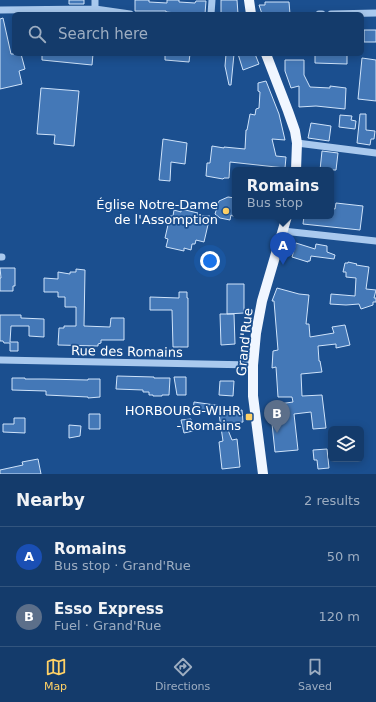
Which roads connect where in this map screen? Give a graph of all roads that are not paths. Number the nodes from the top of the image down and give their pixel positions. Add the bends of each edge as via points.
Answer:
1 (95, 0) edge
2 (212, 0) edge
3 (249, 0) edge
4 (95, 9) junction
5 (0, 10) edge
6 (116, 12) edge
7 (211, 12) edge
8 (251, 12) edge
9 (364, 13) edge
10 (376, 13) edge
11 (267, 56) edge
12 (297, 143) junction
13 (376, 153) edge
14 (296, 167) edge
15 (286, 219) edge
16 (283, 231) junction
17 (376, 241) edge
18 (0, 360) edge
19 (253, 365) junction
20 (263, 474) edge

1 - 4 street
2 - 7 street
3 - 8 main road
4 - 5 street
4 - 6 street
9 - 10 street
11 - 12 main road via 295,131
12 - 13 street
12 - 14 main road
15 - 16 main road, Grand'Rue
16 - 17 street
16 - 19 main road, Grand'Rue via 262,301
18 - 19 street, Rue des Romains
19 - 20 main road, Grand'Rue via 253,396

